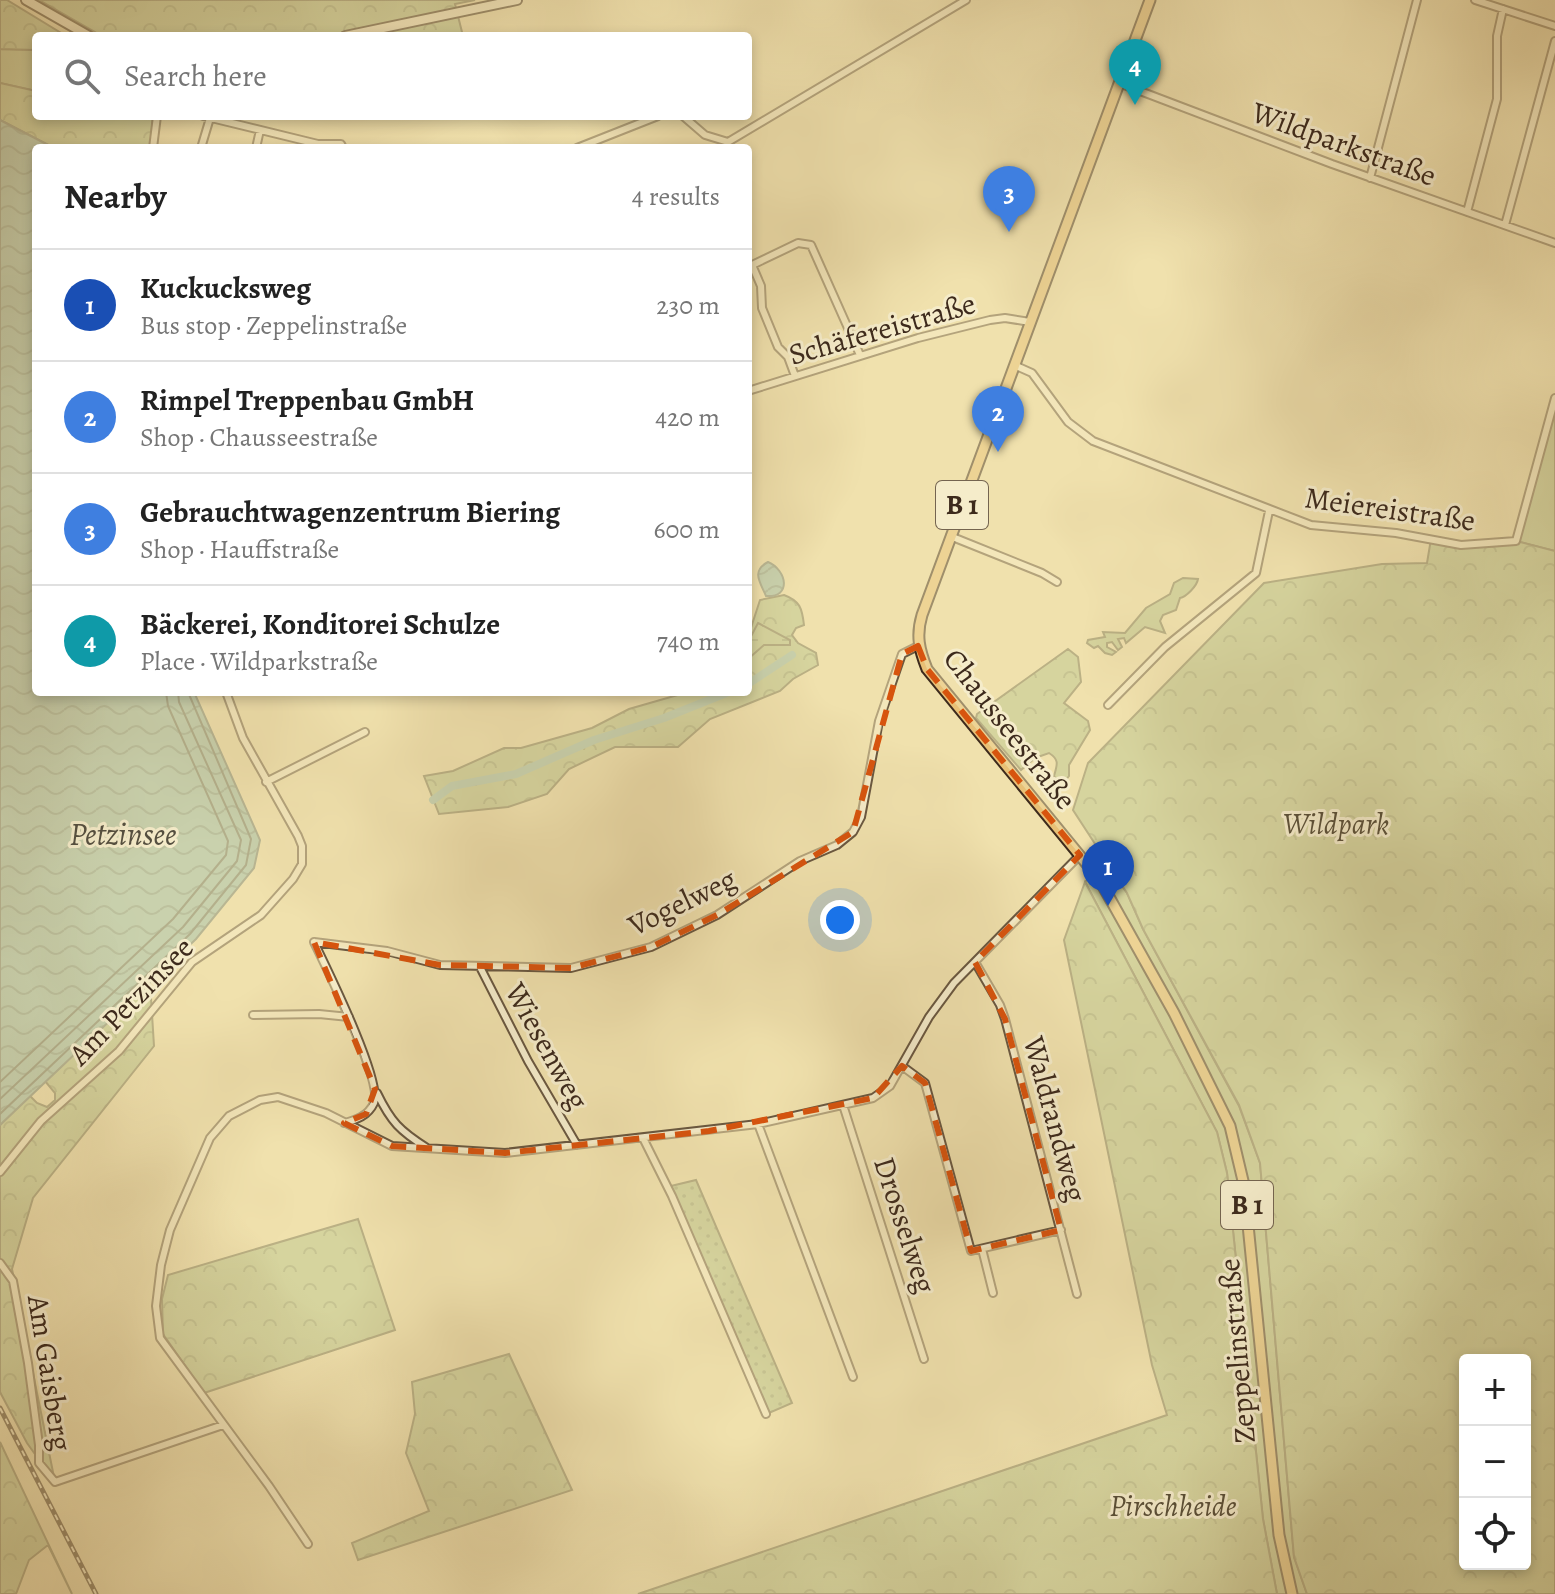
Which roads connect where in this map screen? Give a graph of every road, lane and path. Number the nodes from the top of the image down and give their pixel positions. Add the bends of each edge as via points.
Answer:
1 (26, 0) edge
2 (517, 0) edge
3 (966, 0) edge
4 (1150, 0) edge
5 (1417, 0) edge
6 (1475, 0) edge
7 (1503, 9) junction
8 (1555, 26) edge
9 (82, 32) edge
10 (364, 32) edge
11 (1555, 41) edge
12 (1119, 83) junction
13 (156, 120) edge
14 (206, 120) edge
15 (218, 120) edge
16 (648, 120) edge
17 (688, 120) edge
18 (260, 130) junction
19 (154, 144) edge
20 (202, 144) edge
21 (257, 144) edge
22 (318, 144) edge
23 (318, 144) edge
24 (341, 144) edge
25 (588, 144) edge
26 (1370, 178) junction
27 (1467, 212) junction
28 (1505, 225) junction
29 (1555, 243) edge
30 (752, 265) edge
31 (752, 270) edge
32 (1030, 322) junction
33 (860, 355) junction
34 (1014, 365) junction
35 (795, 376) junction
36 (752, 390) edge
37 (1555, 398) edge
38 (1269, 511) junction
39 (950, 536) junction
40 (1057, 582) dead end
41 (918, 646) junction
42 (227, 696) edge
43 (1108, 705) dead end
44 (365, 732) dead end
45 (266, 782) junction
46 (1080, 855) junction
47 (975, 962) junction
48 (480, 967) junction
49 (253, 1015) dead end
50 (349, 1017) junction
51 (902, 1066) junction
52 (375, 1089) junction
53 (843, 1105) junction
54 (344, 1123) junction
55 (758, 1124) junction
56 (643, 1138) junction
57 (577, 1145) junction
58 (427, 1149) junction
59 (0, 1172) edge
60 (1061, 1230) junction
61 (982, 1249) junction
62 (0, 1263) edge
63 (993, 1293) dead end
64 (1077, 1294) dead end
65 (924, 1359) dead end
66 (853, 1377) dead end
67 (766, 1414) dead end
68 (223, 1425) junction
69 (308, 1544) dead end
70 (1292, 1594) edge

1 - 9 street
2 - 10 street
3 - 17 street via 728,142 705,135
4 - 12 main road, B 1
5 - 26 street
6 - 7 street
7 - 8 street
7 - 27 street via 1497,36 1497,99
11 - 28 street
12 - 26 street, Wildparkstraße
12 - 32 main road, B 1
13 - 19 street
14 - 20 street
15 - 18 street
16 - 25 street
18 - 21 street
18 - 23 street
22 - 24 street
26 - 27 street, Wildparkstraße
27 - 28 street, Wildparkstraße
28 - 29 street, Wildparkstraße
30 - 33 street via 798,243 811,245
31 - 35 street via 761,286 762,308
32 - 33 street, Schäfereistraße via 990,320
32 - 34 main road, B 1
33 - 35 street, Schäfereistraße
34 - 38 street, Meiereistraße via 1032,373 1068,422 1093,441
34 - 39 main road, Chausseestraße / B 1
35 - 36 street, Schäfereistraße
37 - 38 street, Meiereistraße via 1516,541 1461,545 1327,528
38 - 43 street via 1256,573 1165,647
39 - 40 street
39 - 41 main road, Chausseestraße / B 1 via 922,615
41 - 46 main road, Chausseestraße / B 1 via 927,669
41 - 48 street, Vogelweg via 902,654 879,721 861,817 837,845 651,947 571,968
42 - 45 street, Am Petzinsee
44 - 45 street
45 - 59 street, Am Petzinsee via 302,846 298,872 261,915 192,962 119,1051 41,1121
46 - 47 street
46 - 70 main road, Zeppelinstraße / B 1 via 1125,922 1174,1013 1237,1147 1279,1535
47 - 51 street via 929,1017
47 - 60 street, Waldrandweg via 1005,1019
48 - 50 street, Vogelweg via 314,942
48 - 57 street, Wiesenweg
49 - 50 street
50 - 52 street
51 - 53 street via 890,1086 873,1098
51 - 61 street via 925,1083 971,1251
52 - 54 street via 366,1114
52 - 58 street via 391,1121
53 - 55 street
53 - 65 street, Drosselweg
54 - 58 street via 392,1146
54 - 68 street via 278,1097 241,1107 210,1138 181,1204 161,1265 156,1306 160,1338
55 - 56 street
55 - 66 street
56 - 57 street
56 - 67 street
57 - 58 street via 505,1153
60 - 61 street
60 - 64 street, Waldrandweg
61 - 63 street
62 - 68 street, Am Gaisberg via 13,1281 39,1463 55,1482
68 - 69 street

